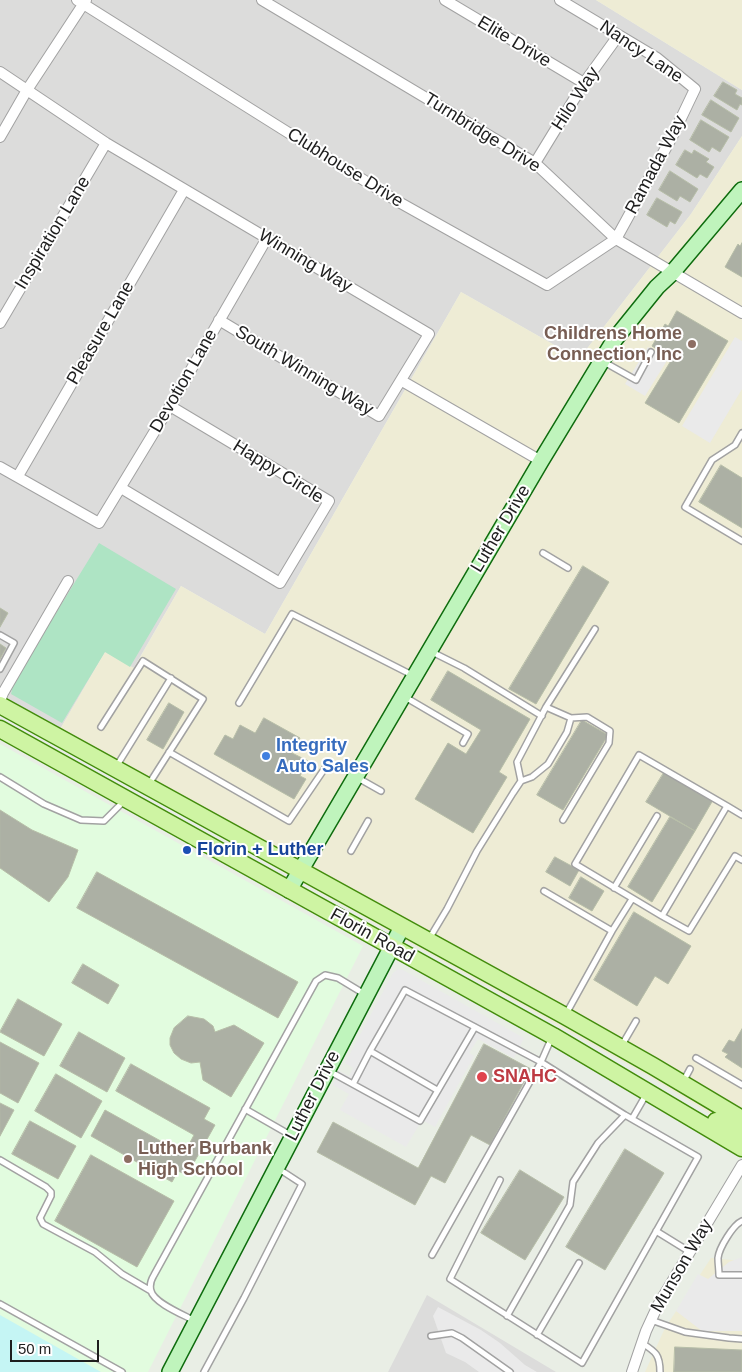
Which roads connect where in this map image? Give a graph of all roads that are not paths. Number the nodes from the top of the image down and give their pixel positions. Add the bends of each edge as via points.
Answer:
1 (262, 0) edge
2 (444, 0) edge
3 (560, 0) edge
4 (82, 1) edge
5 (618, 36) junction
6 (0, 72) edge
7 (584, 83) junction
8 (696, 89) joint
9 (27, 90) junction
10 (0, 137) edge
11 (106, 143) junction
12 (535, 163) junction
13 (184, 190) junction
14 (742, 190) edge
15 (266, 238) junction
16 (616, 239) junction
17 (672, 273) junction
18 (742, 313) edge
19 (219, 320) junction
20 (0, 323) edge
21 (651, 352) dead end
22 (602, 361) junction
23 (402, 381) junction
24 (170, 406) junction
25 (742, 433) edge
26 (735, 444) junction
27 (742, 449) edge
28 (541, 461) junction
29 (0, 467) edge
30 (18, 476) junction
31 (121, 488) junction
32 (742, 540) edge
33 (543, 553) dead end
34 (568, 568) dead end
35 (68, 582) dead end
36 (595, 629) dead end
37 (0, 635) edge
38 (429, 651) junction
39 (0, 669) edge
40 (414, 676) junction
41 (171, 678) junction
42 (403, 696) junction
43 (0, 701) edge
44 (239, 703) dead end
45 (0, 705) edge
46 (546, 706) junction
47 (542, 716) junction
48 (571, 718) junction
49 (101, 727) dead end
50 (0, 730) edge
51 (463, 743) dead end
52 (169, 752) junction
53 (115, 768) junction
54 (325, 768) dead end
55 (355, 776) junction
56 (0, 778) edge
57 (521, 781) junction
58 (147, 786) junction
59 (381, 791) dead end
60 (126, 799) junction
61 (727, 806) junction
62 (742, 815) edge
63 (657, 816) dead end
64 (563, 820) dead end
65 (368, 821) dead end
66 (351, 851) dead end
67 (742, 860) edge
68 (300, 870) junction
69 (614, 888) junction
70 (289, 890) junction
71 (544, 891) dead end
72 (632, 899) junction
73 (662, 916) junction
74 (402, 926) junction
75 (612, 931) junction
76 (428, 941) junction
77 (392, 948) junction
78 (366, 995) junction
79 (565, 1016) junction
80 (636, 1021) dead end
81 (475, 1028) junction
82 (553, 1036) junction
83 (620, 1047) junction
84 (370, 1051) junction
85 (696, 1058) dead end
86 (541, 1062) junction
87 (327, 1070) junction
88 (353, 1084) junction
89 (742, 1085) edge
90 (437, 1090) junction
91 (648, 1092) junction
92 (673, 1107) junction
93 (245, 1109) junction
94 (625, 1115) junction
95 (632, 1118) junction
96 (742, 1119) edge
97 (742, 1131) edge
98 (292, 1136) junction
99 (742, 1148) edge
100 (0, 1160) edge
101 (742, 1165) edge
102 (276, 1167) junction
103 (500, 1180) dead end
104 (742, 1221) edge
105 (656, 1231) junction
106 (690, 1252) junction
107 (432, 1255) dead end
108 (579, 1263) dead end
109 (742, 1275) edge
110 (151, 1291) junction
111 (0, 1304) edge
112 (507, 1316) junction
113 (651, 1320) junction
114 (196, 1322) junction
115 (537, 1335) junction
116 (431, 1336) dead end
117 (742, 1339) edge
118 (642, 1343) junction
119 (122, 1372) edge
120 (170, 1372) edge
121 (204, 1372) edge
122 (510, 1372) edge
123 (632, 1372) edge
124 (660, 1372) edge

1 - 12 street, Turnbridge Drive
2 - 7 street, Elite Drive
3 - 5 street, Nancy Lane
4 - 9 street
4 - 16 street, Clubhouse Drive via 397,201 547,285
5 - 7 street, Hilo Way
5 - 8 street, Nancy Lane via 657,58
6 - 9 street, Winning Way
7 - 12 street, Hilo Way
8 - 16 street, Ramada Way
9 - 10 street
9 - 11 street, Winning Way
11 - 13 street, Winning Way
11 - 20 street, Inspiration Lane
12 - 16 street, Turnbridge Drive
13 - 15 street, Winning Way
13 - 30 street, Pleasure Lane
14 - 17 street, Luther Drive
15 - 19 street, Devotion Lane
15 - 23 street, Winning Way via 429,334
16 - 17 street, Turnbridge Drive
17 - 18 street, Turnbridge Drive
17 - 22 street, Luther Drive via 633,316
19 - 23 street, South Winning Way via 379,416
19 - 24 street, Devotion Lane
21 - 22 lane via 636,380
22 - 28 street, Luther Drive
23 - 28 street
24 - 31 street, Devotion Lane
24 - 31 street, Happy Circle via 329,500 280,583
25 - 26 lane
26 - 27 lane
26 - 32 lane via 712,460 685,507
28 - 38 street, Luther Drive
29 - 30 street
30 - 31 street, Devotion Lane via 99,523
33 - 34 lane
35 - 43 street
36 - 46 lane
37 - 39 lane via 14,643
38 - 40 street, Luther Drive
38 - 47 lane via 464,668
40 - 42 street, Luther Drive
40 - 44 lane via 292,614
41 - 49 lane via 143,660
41 - 52 lane via 203,699
41 - 53 lane
42 - 51 lane via 468,734
42 - 55 street, Luther Drive
45 - 53 main road, Florin Road
46 - 47 lane
46 - 48 lane
47 - 57 lane via 517,762
48 - 57 lane via 567,732 548,764
48 - 64 lane via 587,716 610,730 610,737
50 - 60 main road, Florin Road
52 - 54 lane via 289,822
52 - 58 lane
53 - 58 main road, Florin Road
55 - 59 lane
55 - 68 street, Luther Drive
56 - 60 lane via 44,804 82,820 104,821
57 - 76 lane via 477,851
58 - 68 main road, Florin Road
60 - 70 main road, Florin Road
61 - 62 lane
61 - 69 lane via 639,755 575,864
61 - 73 lane
63 - 69 lane
65 - 66 lane
67 - 73 lane via 735,856 689,930
68 - 70 street, Luther Drive
68 - 74 main road, Florin Road
69 - 72 lane
70 - 77 main road, Florin Road
71 - 75 lane
72 - 73 lane
72 - 75 lane
74 - 76 main road, Florin Road
74 - 77 street, Luther Drive
75 - 79 lane
76 - 79 main road, Florin Road
77 - 78 street, Luther Drive
77 - 82 main road, Florin Road
78 - 87 street, Luther Drive
78 - 93 lane via 338,978 325,975 316,980
79 - 83 main road, Florin Road
80 - 83 lane
81 - 84 lane via 405,990
81 - 86 lane
81 - 90 lane
82 - 86 lane
82 - 91 main road, Florin Road
83 - 96 main road, Florin Road via 686,1076
84 - 88 lane
84 - 90 lane
85 - 89 lane
86 - 94 lane
86 - 107 lane
87 - 88 lane
87 - 98 street, Luther Drive
88 - 90 lane via 420,1121
91 - 92 main road, Florin Road
91 - 95 lane
92 - 97 main road via 687,1105 727,1127
92 - 99 main road, Florin Road
93 - 98 lane
93 - 110 lane via 154,1275
94 - 95 lane
94 - 112 lane via 598,1143 573,1182 570,1206
95 - 105 lane via 698,1157
98 - 102 street, Luther Drive
100 - 110 lane via 51,1192 40,1218 43,1224 95,1252 122,1274
101 - 106 street, Munson Way
102 - 114 street, Luther Drive
102 - 121 lane via 302,1184
103 - 112 lane via 450,1279
104 - 109 lane via 733,1229 718,1259 720,1275
105 - 106 lane
105 - 115 lane via 582,1363
106 - 113 street, Munson Way
108 - 115 lane
110 - 114 lane via 155,1299
111 - 119 lane
112 - 115 lane
113 - 117 lane via 685,1332
113 - 118 street, Munson Way
114 - 120 street, Luther Drive
116 - 122 lane via 452,1333
118 - 123 street, Munson Way
118 - 124 lane via 654,1350 660,1362

